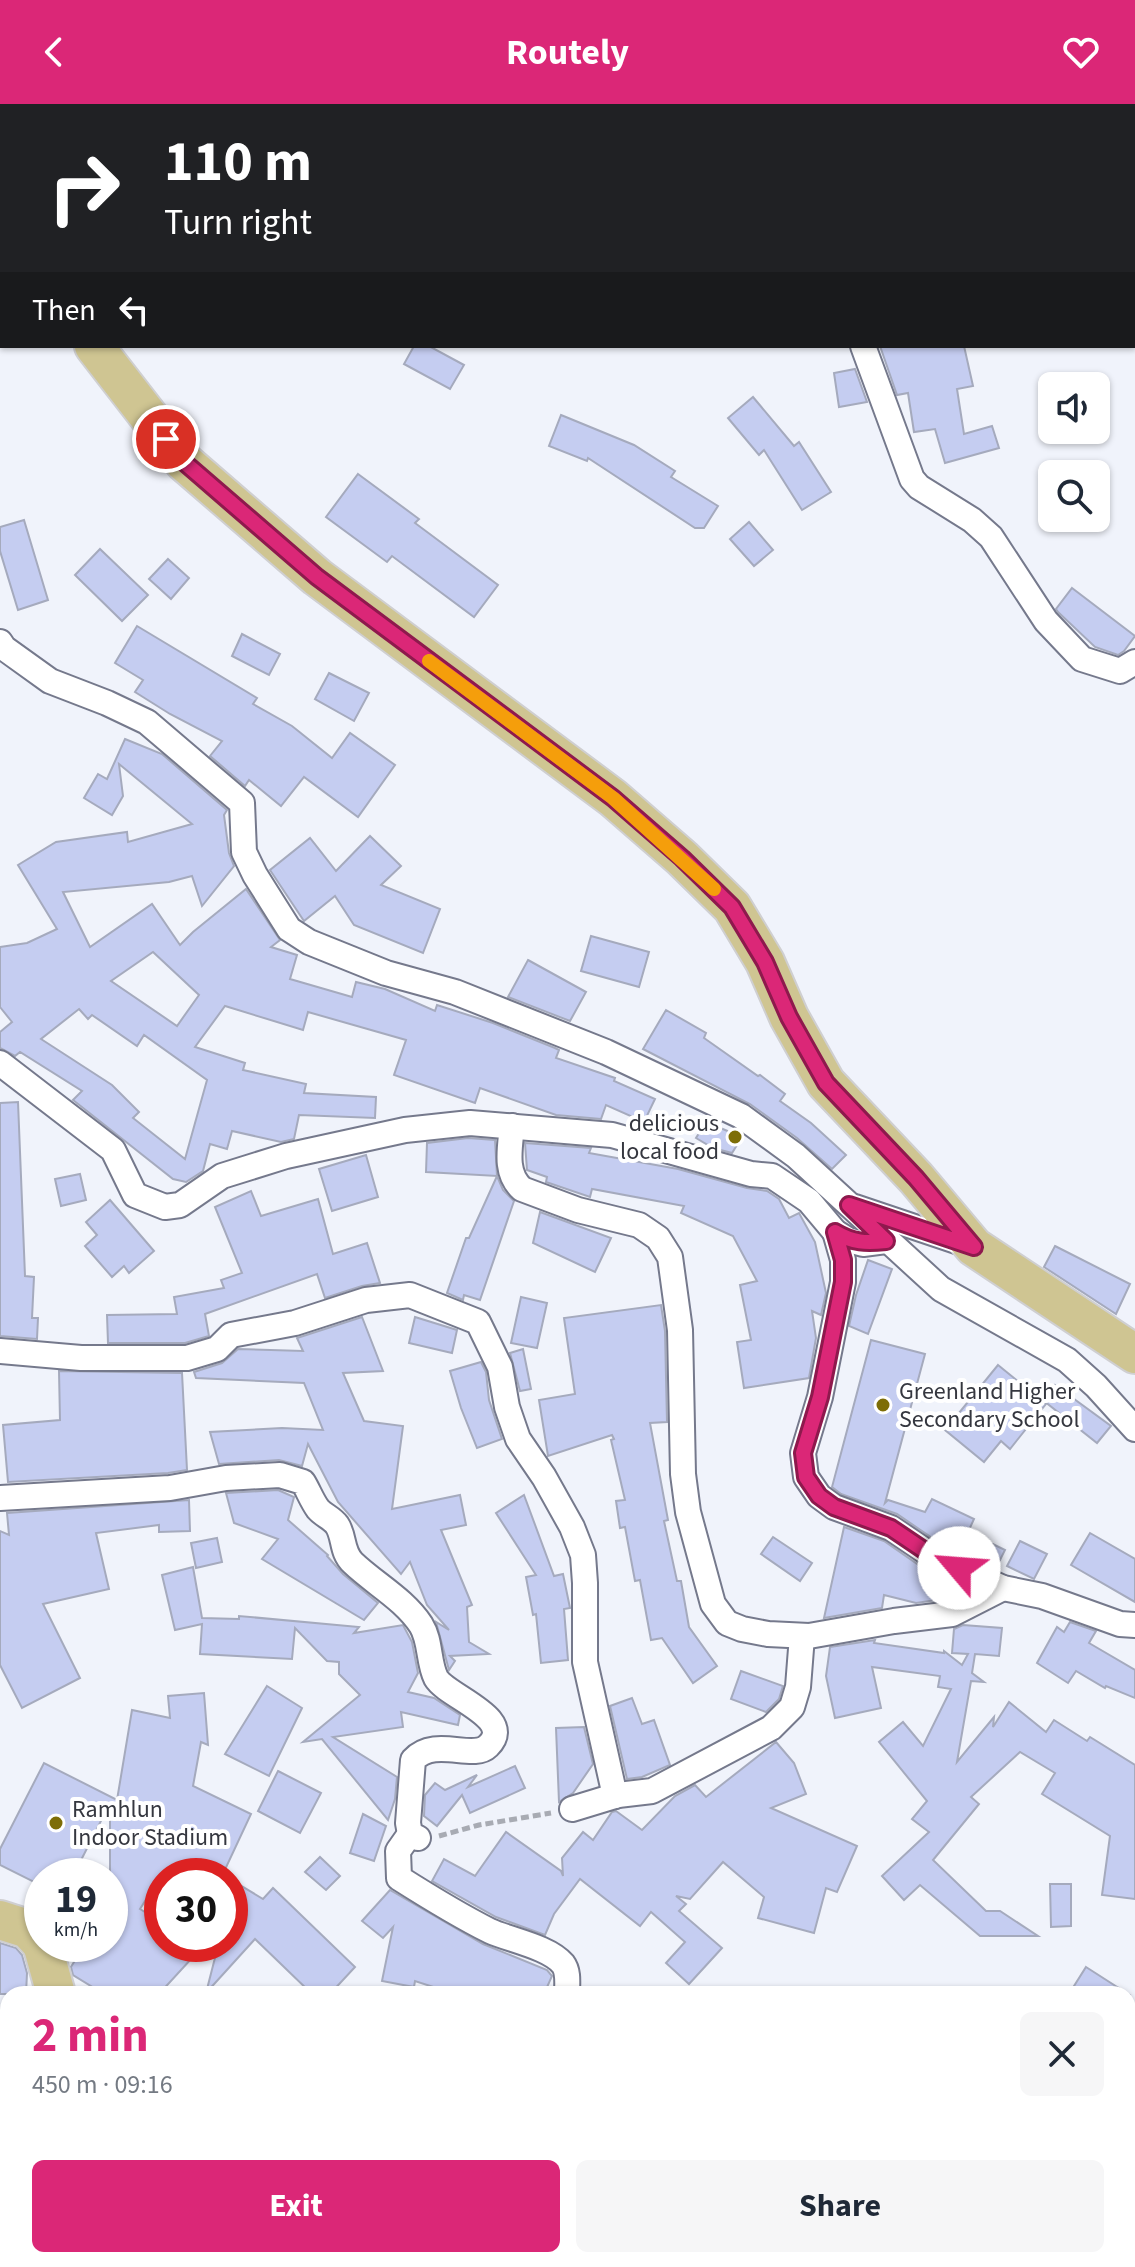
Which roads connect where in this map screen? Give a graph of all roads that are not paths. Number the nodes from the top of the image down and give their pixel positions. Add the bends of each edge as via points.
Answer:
1 (96, 348) edge
2 (864, 348) edge
3 (0, 642) edge
4 (1130, 670) edge
5 (0, 1063) edge
6 (512, 1126) junction
7 (849, 1205) junction
8 (835, 1232) junction
9 (886, 1241) junction
10 (974, 1247) junction
11 (0, 1351) edge
12 (1135, 1354) edge
13 (1135, 1429) edge
14 (0, 1498) edge
15 (1003, 1588) junction
16 (1135, 1625) edge
17 (802, 1636) junction
18 (615, 1796) junction
19 (572, 1809) road end
20 (0, 1920) edge
21 (24, 1928) edge
22 (47, 1962) edge
23 (54, 1986) edge
24 (567, 1986) edge

1 - 10 main road via 184,462 317,577 613,798 732,907 826,1083
2 - 4 street via 912,479 991,537 1046,621 1082,659
3 - 7 street via 50,681 147,722 242,803 244,852 289,929 386,973 455,992 606,1052 713,1102 765,1132
5 - 6 street via 113,1150 135,1195 165,1207 180,1205 222,1176 346,1141 434,1125
6 - 8 street via 612,1135 772,1176 809,1201
6 - 17 street via 509,1162 522,1189 639,1225 658,1238 670,1257 680,1330 683,1474 713,1604 727,1623 742,1629
7 - 9 street
7 - 10 street
8 - 9 street via 863,1244
8 - 15 street via 843,1282 803,1453 806,1477 834,1507 891,1528 934,1557
9 - 13 street via 941,1289 1067,1360
10 - 12 main road
11 - 18 street via 187,1358 217,1349 231,1335 295,1323 366,1300 410,1295 478,1322 500,1367 518,1439 544,1477 583,1555 585,1662
14 - 24 street via 280,1475 303,1482 318,1510 338,1526 348,1557 419,1621 437,1679 493,1724 494,1735 480,1751 429,1749 413,1760 408,1823 414,1836 398,1851 399,1878 472,1921 553,1956 564,1965
15 - 16 street
15 - 17 street via 952,1614
17 - 18 street via 798,1687 783,1719 652,1791
18 - 19 street
20 - 21 main road
22 - 23 main road

